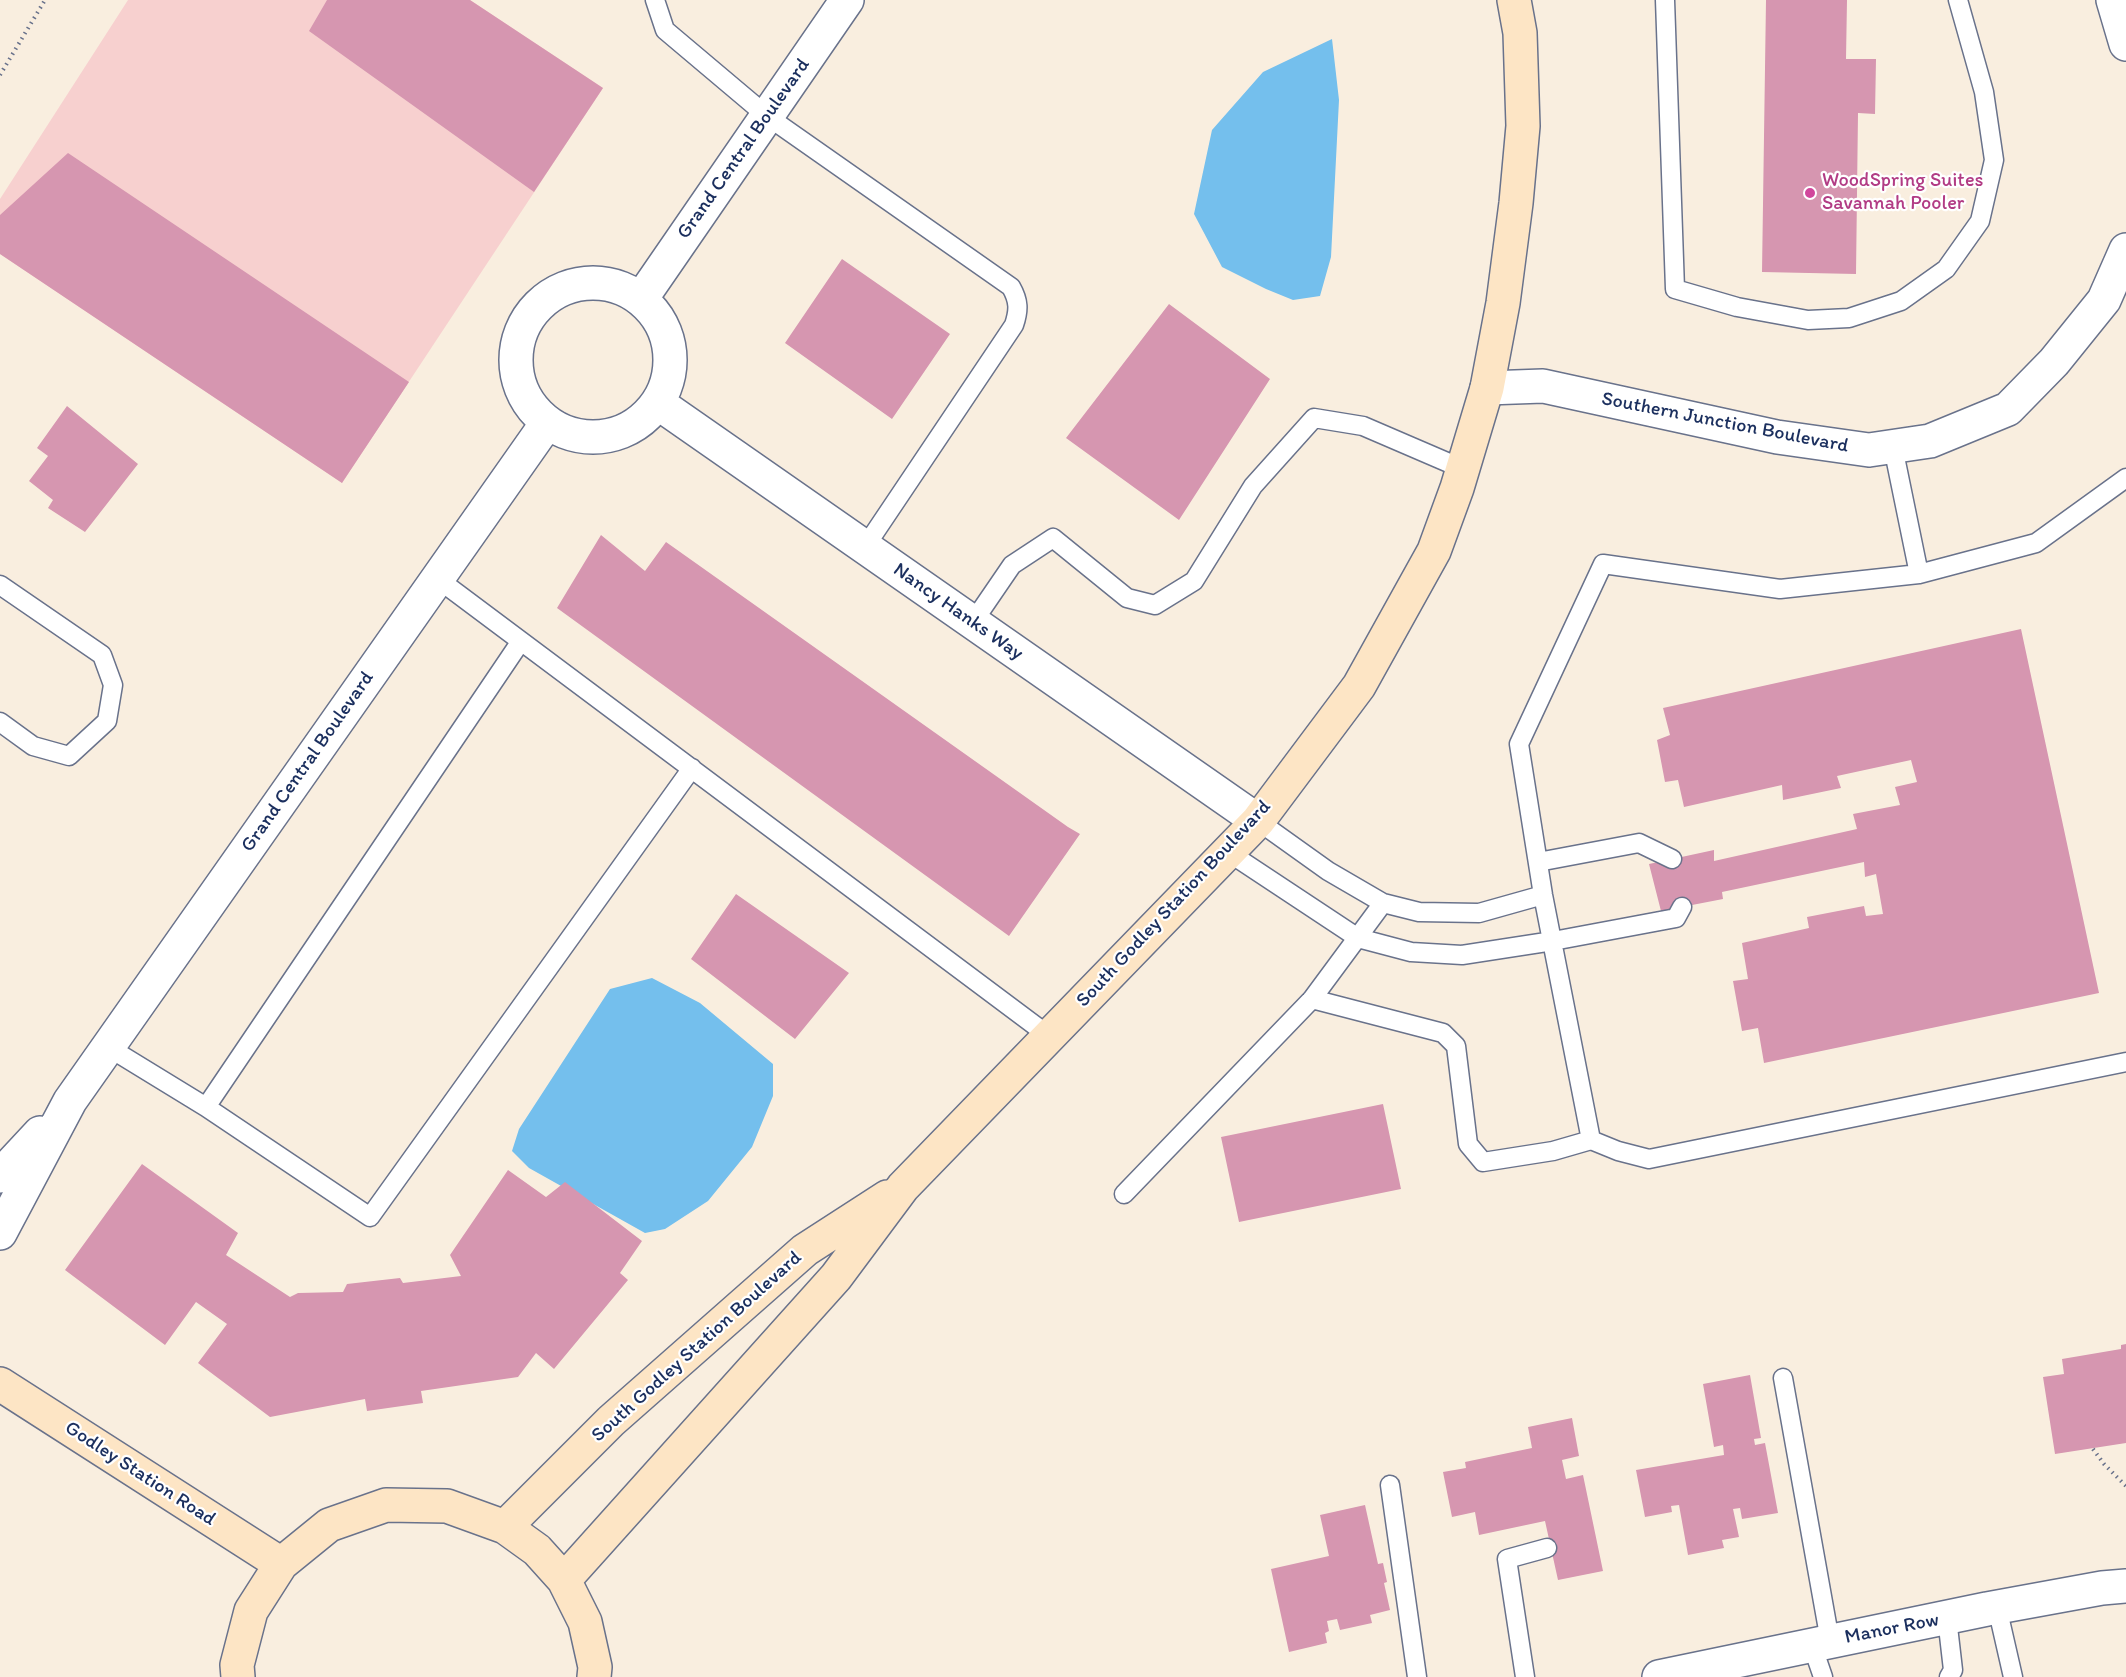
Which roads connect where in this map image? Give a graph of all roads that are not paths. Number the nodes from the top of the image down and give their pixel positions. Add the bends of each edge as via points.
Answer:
1 (655, 0) edge
2 (1514, 0) edge
3 (1665, 0) edge
4 (1958, 0) edge
5 (2113, 0) edge
6 (839, 3) edge
7 (2126, 45) edge
8 (767, 116) junction
9 (2126, 250) edge
10 (641, 299) junction
11 (1487, 388) junction
12 (658, 403) junction
13 (547, 423) junction
14 (1893, 447) junction
15 (1463, 469) junction
16 (2126, 478) edge
17 (865, 547) junction
18 (1918, 574) junction
19 (438, 579) junction
20 (0, 585) edge
21 (973, 622) junction
22 (521, 641) junction
23 (0, 722) edge
24 (692, 768) junction
25 (1258, 821) junction
26 (1228, 852) junction
27 (1672, 859) dead end
28 (1538, 862) junction
29 (1544, 896) junction
30 (1383, 903) junction
31 (1682, 907) dead end
32 (1359, 938) junction
33 (1553, 941) junction
34 (1312, 999) junction
35 (1049, 1036) junction
36 (108, 1047) junction
37 (2126, 1062) edge
38 (70, 1101) junction
39 (206, 1107) junction
40 (1592, 1140) junction
41 (0, 1176) edge
42 (903, 1186) junction
43 (1124, 1194) dead end
44 (0, 1233) edge
45 (1783, 1378) dead end
46 (0, 1384) edge
47 (1390, 1485) dead end
48 (505, 1527) junction
49 (1546, 1548) dead end
50 (281, 1564) junction
51 (564, 1580) junction
52 (2126, 1586) edge
53 (1997, 1607) junction
54 (1947, 1618) junction
55 (1821, 1643) junction
56 (1731, 1670) edge
57 (1952, 1675) edge
58 (238, 1677) edge
59 (594, 1677) edge
60 (1418, 1677) edge
61 (1525, 1677) edge
62 (1659, 1677) edge
63 (1823, 1677) edge
64 (2013, 1677) edge

1 - 8 lane via 665,30
2 - 11 street, South Godley Station Boulevard via 1520,33 1523,126 1503,303
3 - 4 lane via 1675,289 1808,320 1849,318 1901,301 1946,269 1980,221 1994,160 1984,92
5 - 7 street
6 - 8 street, Grand Central Boulevard
8 - 10 street, Grand Central Boulevard
8 - 17 lane via 1011,287 1018,298 1014,325
9 - 14 street, Southern Junction Boulevard via 2104,300 2054,362 2008,409 1930,441
10 - 12 street via 657,316 667,337 671,359 668,382
10 - 13 street via 619,287 594,283 568,286 546,298 528,317 518,338 516,370 530,407
11 - 14 street, Southern Junction Boulevard via 1543,386 1777,437 1869,450
11 - 15 street, South Godley Station Boulevard
12 - 13 street via 641,421 620,434 595,438 570,434
12 - 17 street, Nancy Hanks Way
13 - 19 street, Grand Central Boulevard
14 - 18 lane
15 - 21 lane via 1364,426 1314,418 1253,486 1194,581 1155,605 1127,598 1053,538 1012,565
15 - 25 street, South Godley Station Boulevard via 1434,550 1359,686
16 - 18 lane via 2036,543
17 - 21 street, Nancy Hanks Way
18 - 28 lane via 1780,589 1603,564 1519,744
19 - 22 lane
19 - 36 street, Grand Central Boulevard
20 - 23 lane via 102,655 113,685 107,721 69,756 33,746
21 - 25 street, Nancy Hanks Way
22 - 24 lane
22 - 39 lane
24 - 35 lane
24 - 39 lane via 370,1217
25 - 26 street, South Godley Station Boulevard
25 - 30 lane via 1328,871
26 - 32 lane
26 - 35 street, South Godley Station Boulevard
27 - 28 lane via 1638,843
28 - 29 lane
29 - 30 lane via 1479,913 1419,912
29 - 33 lane
30 - 32 lane
31 - 33 lane via 1676,918
32 - 33 lane via 1411,952 1462,955
32 - 34 lane
33 - 40 lane
34 - 40 lane via 1443,1033 1456,1046 1468,1144 1483,1162 1553,1151
34 - 43 lane
35 - 42 street, South Godley Station Boulevard
36 - 38 street, Grand Central Boulevard
36 - 39 lane
37 - 40 lane via 1649,1159
38 - 41 street, Grand Central Boulevard
38 - 44 street, Grand Central Boulevard
42 - 48 street, South Godley Station Boulevard via 805,1250 611,1421
42 - 51 street, South Godley Station Boulevard via 836,1277
45 - 55 lane
46 - 50 street, Godley Station Road
47 - 60 lane
48 - 50 street via 447,1506 386,1505 328,1525
48 - 51 street via 537,1550
49 - 61 lane via 1507,1559
50 - 58 street via 251,1611 237,1665
51 - 59 street via 585,1622
52 - 53 street, Manor Row
53 - 54 street, Manor Row
53 - 64 lane
54 - 55 street, Manor Row
54 - 57 lane
55 - 56 street, Manor Row
55 - 63 lane
56 - 62 street, Manor Row

